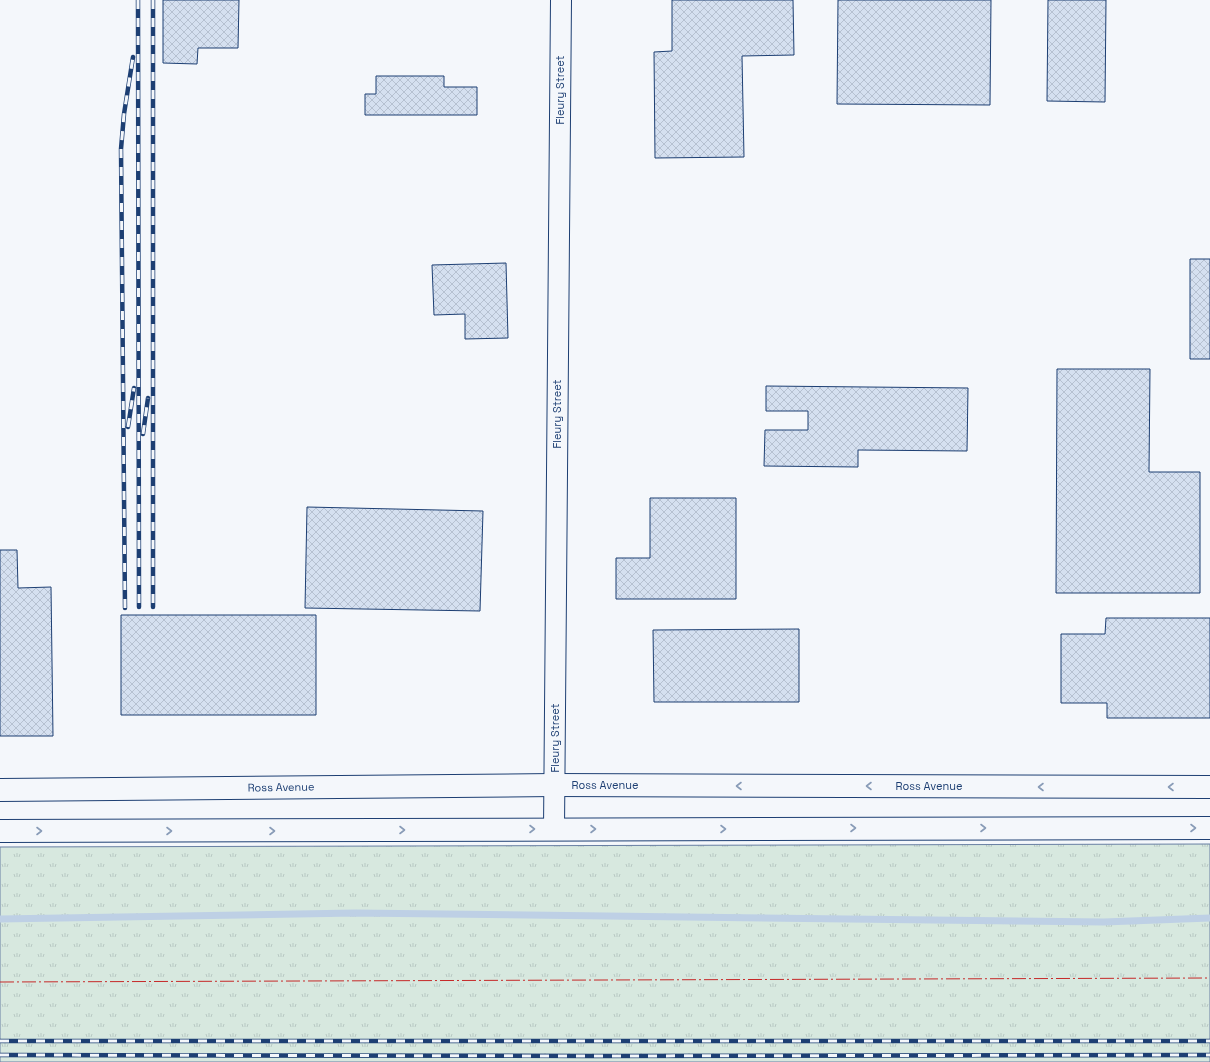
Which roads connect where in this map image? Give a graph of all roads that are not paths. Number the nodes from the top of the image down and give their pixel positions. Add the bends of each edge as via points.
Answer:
1 (561, 0) edge
2 (554, 785) junction
3 (1210, 787) edge
4 (0, 790) edge
5 (1210, 828) edge
6 (554, 829) junction
7 (0, 831) edge

1 - 2 street, Fleury Street
3 -> 2 main road, Ross Avenue
2 - 4 main road, Ross Avenue
2 - 6 street, Fleury Street
6 -> 5 main road
7 -> 6 main road

